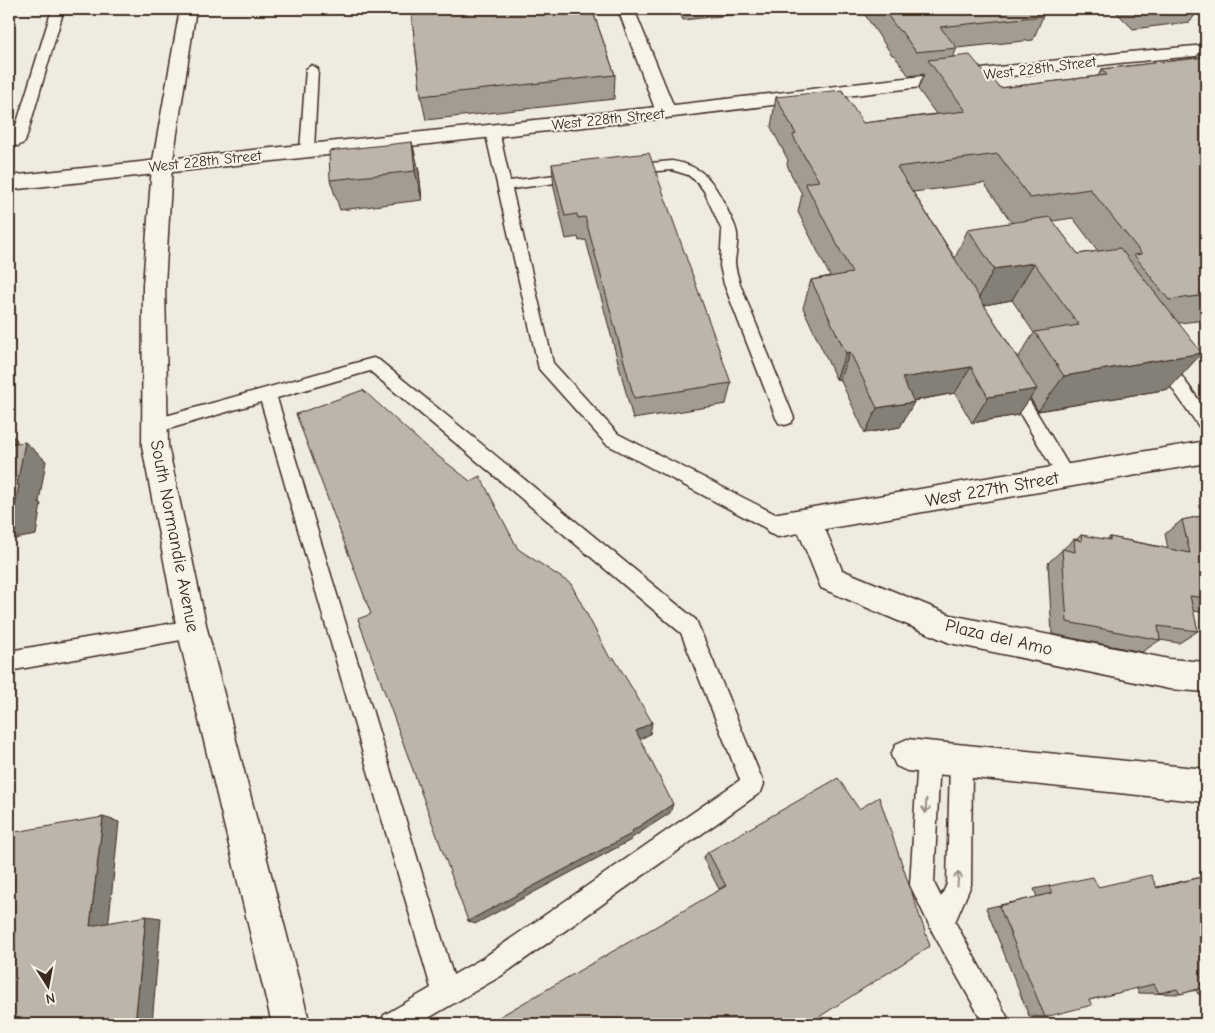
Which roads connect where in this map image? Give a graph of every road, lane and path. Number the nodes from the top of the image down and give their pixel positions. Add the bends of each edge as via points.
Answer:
1 (58, 9) edge
2 (188, 9) edge
3 (626, 9) edge
4 (1206, 50) edge
5 (312, 69) dead end
6 (666, 112) junction
7 (492, 131) junction
8 (18, 142) dead end
9 (307, 150) junction
10 (162, 166) junction
11 (612, 171) edge
12 (592, 174) edge
13 (9, 183) edge
14 (504, 186) junction
15 (1149, 344) edge
16 (1001, 368) edge
17 (267, 394) junction
18 (785, 418) dead end
19 (1206, 422) edge
20 (155, 426) junction
21 (1206, 452) edge
22 (1066, 476) junction
23 (808, 520) junction
24 (778, 525) joint
25 (192, 629) junction
26 (9, 661) edge
27 (1206, 677) edge
28 (918, 756) joint
29 (961, 761) junction
30 (1206, 786) edge
31 (942, 924) junction
32 (446, 994) junction
33 (291, 1024) edge
34 (393, 1024) edge
35 (998, 1024) edge

1 - 8 lane
2 - 10 street, South Normandie Avenue
3 - 6 street
4 - 6 street, West 228th Street
5 - 9 lane
6 - 7 street, West 228th Street
7 - 9 street, West 228th Street
7 - 14 lane
9 - 10 street, West 228th Street
10 - 13 street, West 228th Street
10 - 20 street, South Normandie Avenue via 154,285
11 - 18 lane via 661,164 684,166 699,175 710,188 729,231 728,266 732,284
12 - 14 lane
14 - 24 lane via 545,365 612,439
15 - 19 lane
16 - 22 lane
17 - 20 lane
17 - 32 lane
17 - 32 lane via 373,364 689,627 753,784 492,967
20 - 25 street, South Normandie Avenue via 155,446
21 - 22 street, West 227th Street
22 - 23 street, West 227th Street
23 - 24 street, West 227th Street
23 - 27 street, Plaza del Amo via 831,579 950,629 1169,674
25 - 26 lane
25 - 33 street, South Normandie Avenue
28 - 29 street
28 -> 31 lane via 922,885
29 - 30 street
31 -> 29 lane via 959,885
31 - 35 lane
32 - 34 lane

